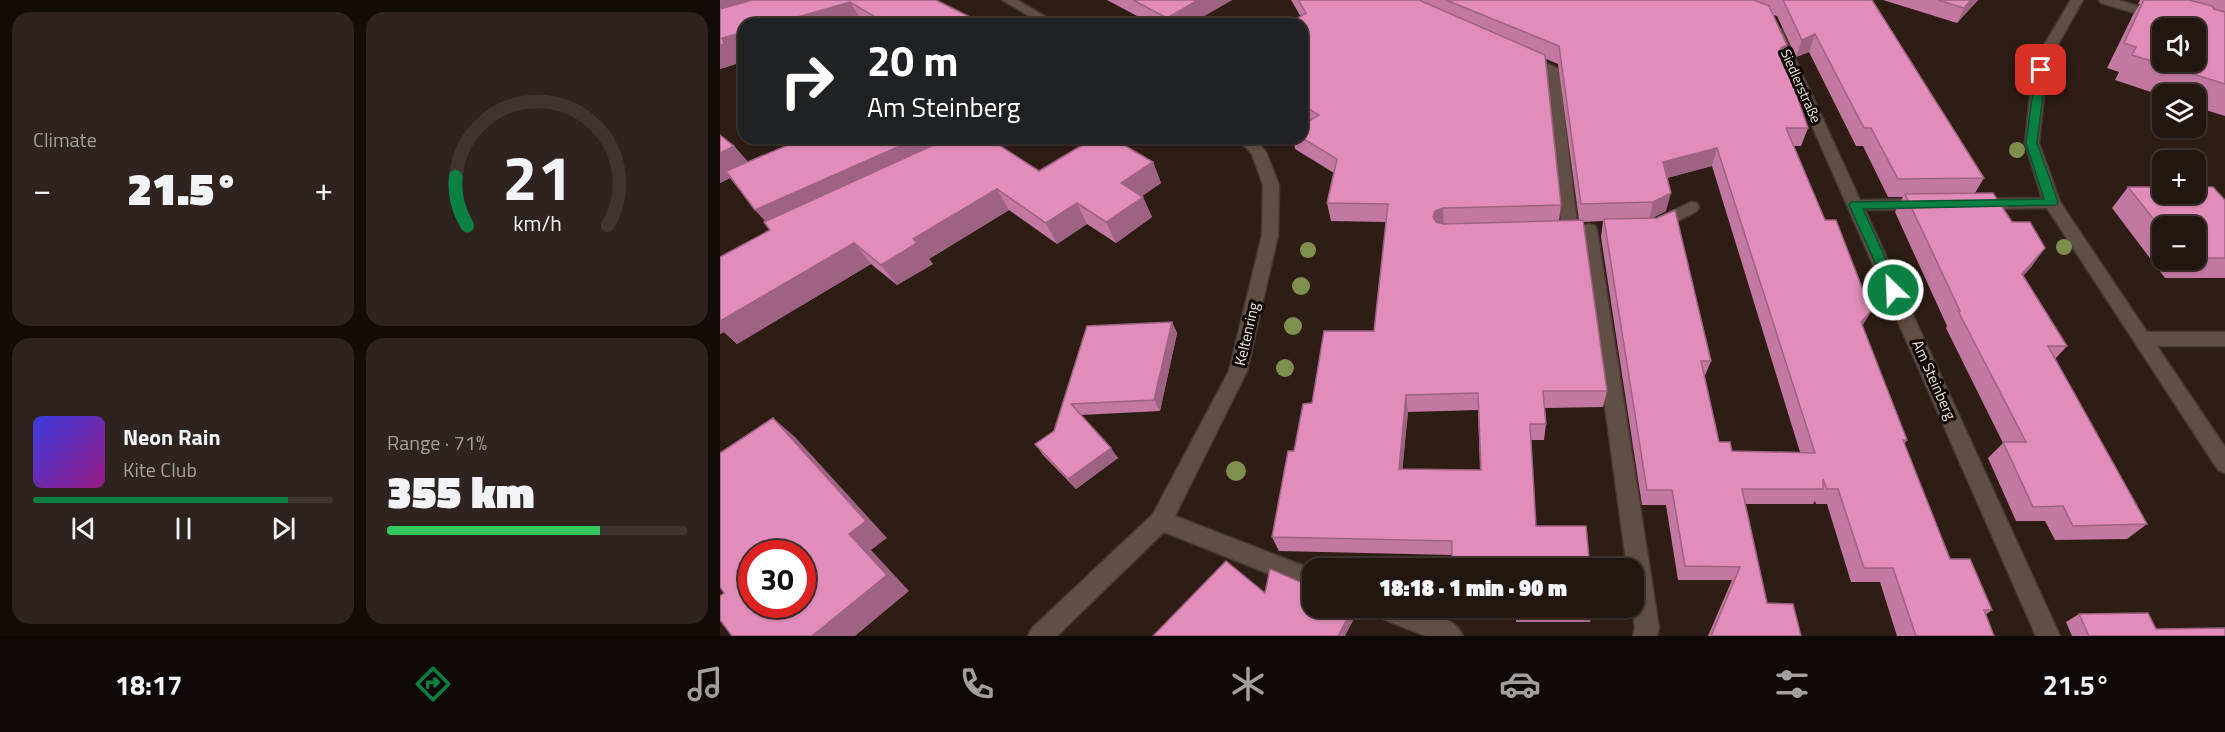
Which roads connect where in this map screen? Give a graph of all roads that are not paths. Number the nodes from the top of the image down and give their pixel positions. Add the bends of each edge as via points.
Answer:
1 (1008, 0) edge
2 (2078, 0) edge
3 (2105, 0) edge
4 (1041, 18) edge
5 (2164, 18) edge
6 (1772, 20) edge
7 (1509, 51) edge
8 (991, 144) edge
9 (1250, 144) edge
10 (957, 155) edge
11 (2052, 202) junction
12 (1936, 204) edge
13 (1959, 204) edge
14 (1855, 205) junction
15 (1691, 207) dead end
16 (1647, 228) edge
17 (1610, 229) edge
18 (1573, 230) junction
19 (2143, 339) junction
20 (2225, 339) edge
21 (2225, 464) edge
22 (1161, 521) junction
23 (1302, 576) edge
24 (1410, 618) edge
25 (1040, 636) edge
26 (1450, 636) edge
27 (1645, 636) edge
28 (2048, 636) edge

1 - 4 street
2 - 11 street via 2045,55 2038,85 2032,143
3 - 5 street
6 - 14 street, Siedlerstraße
7 - 18 street via 1552,69
8 - 10 street
9 - 22 street, Keltenring via 1259,152 1271,186 1269,235 1238,371
11 - 13 street
11 - 19 street
12 - 14 street
14 - 28 street, Am Steinberg
15 - 16 street
17 - 18 street
18 - 27 street via 1647,628
19 - 20 street
19 - 21 street
22 - 23 street
22 - 25 street, Keltenring
24 - 26 street

